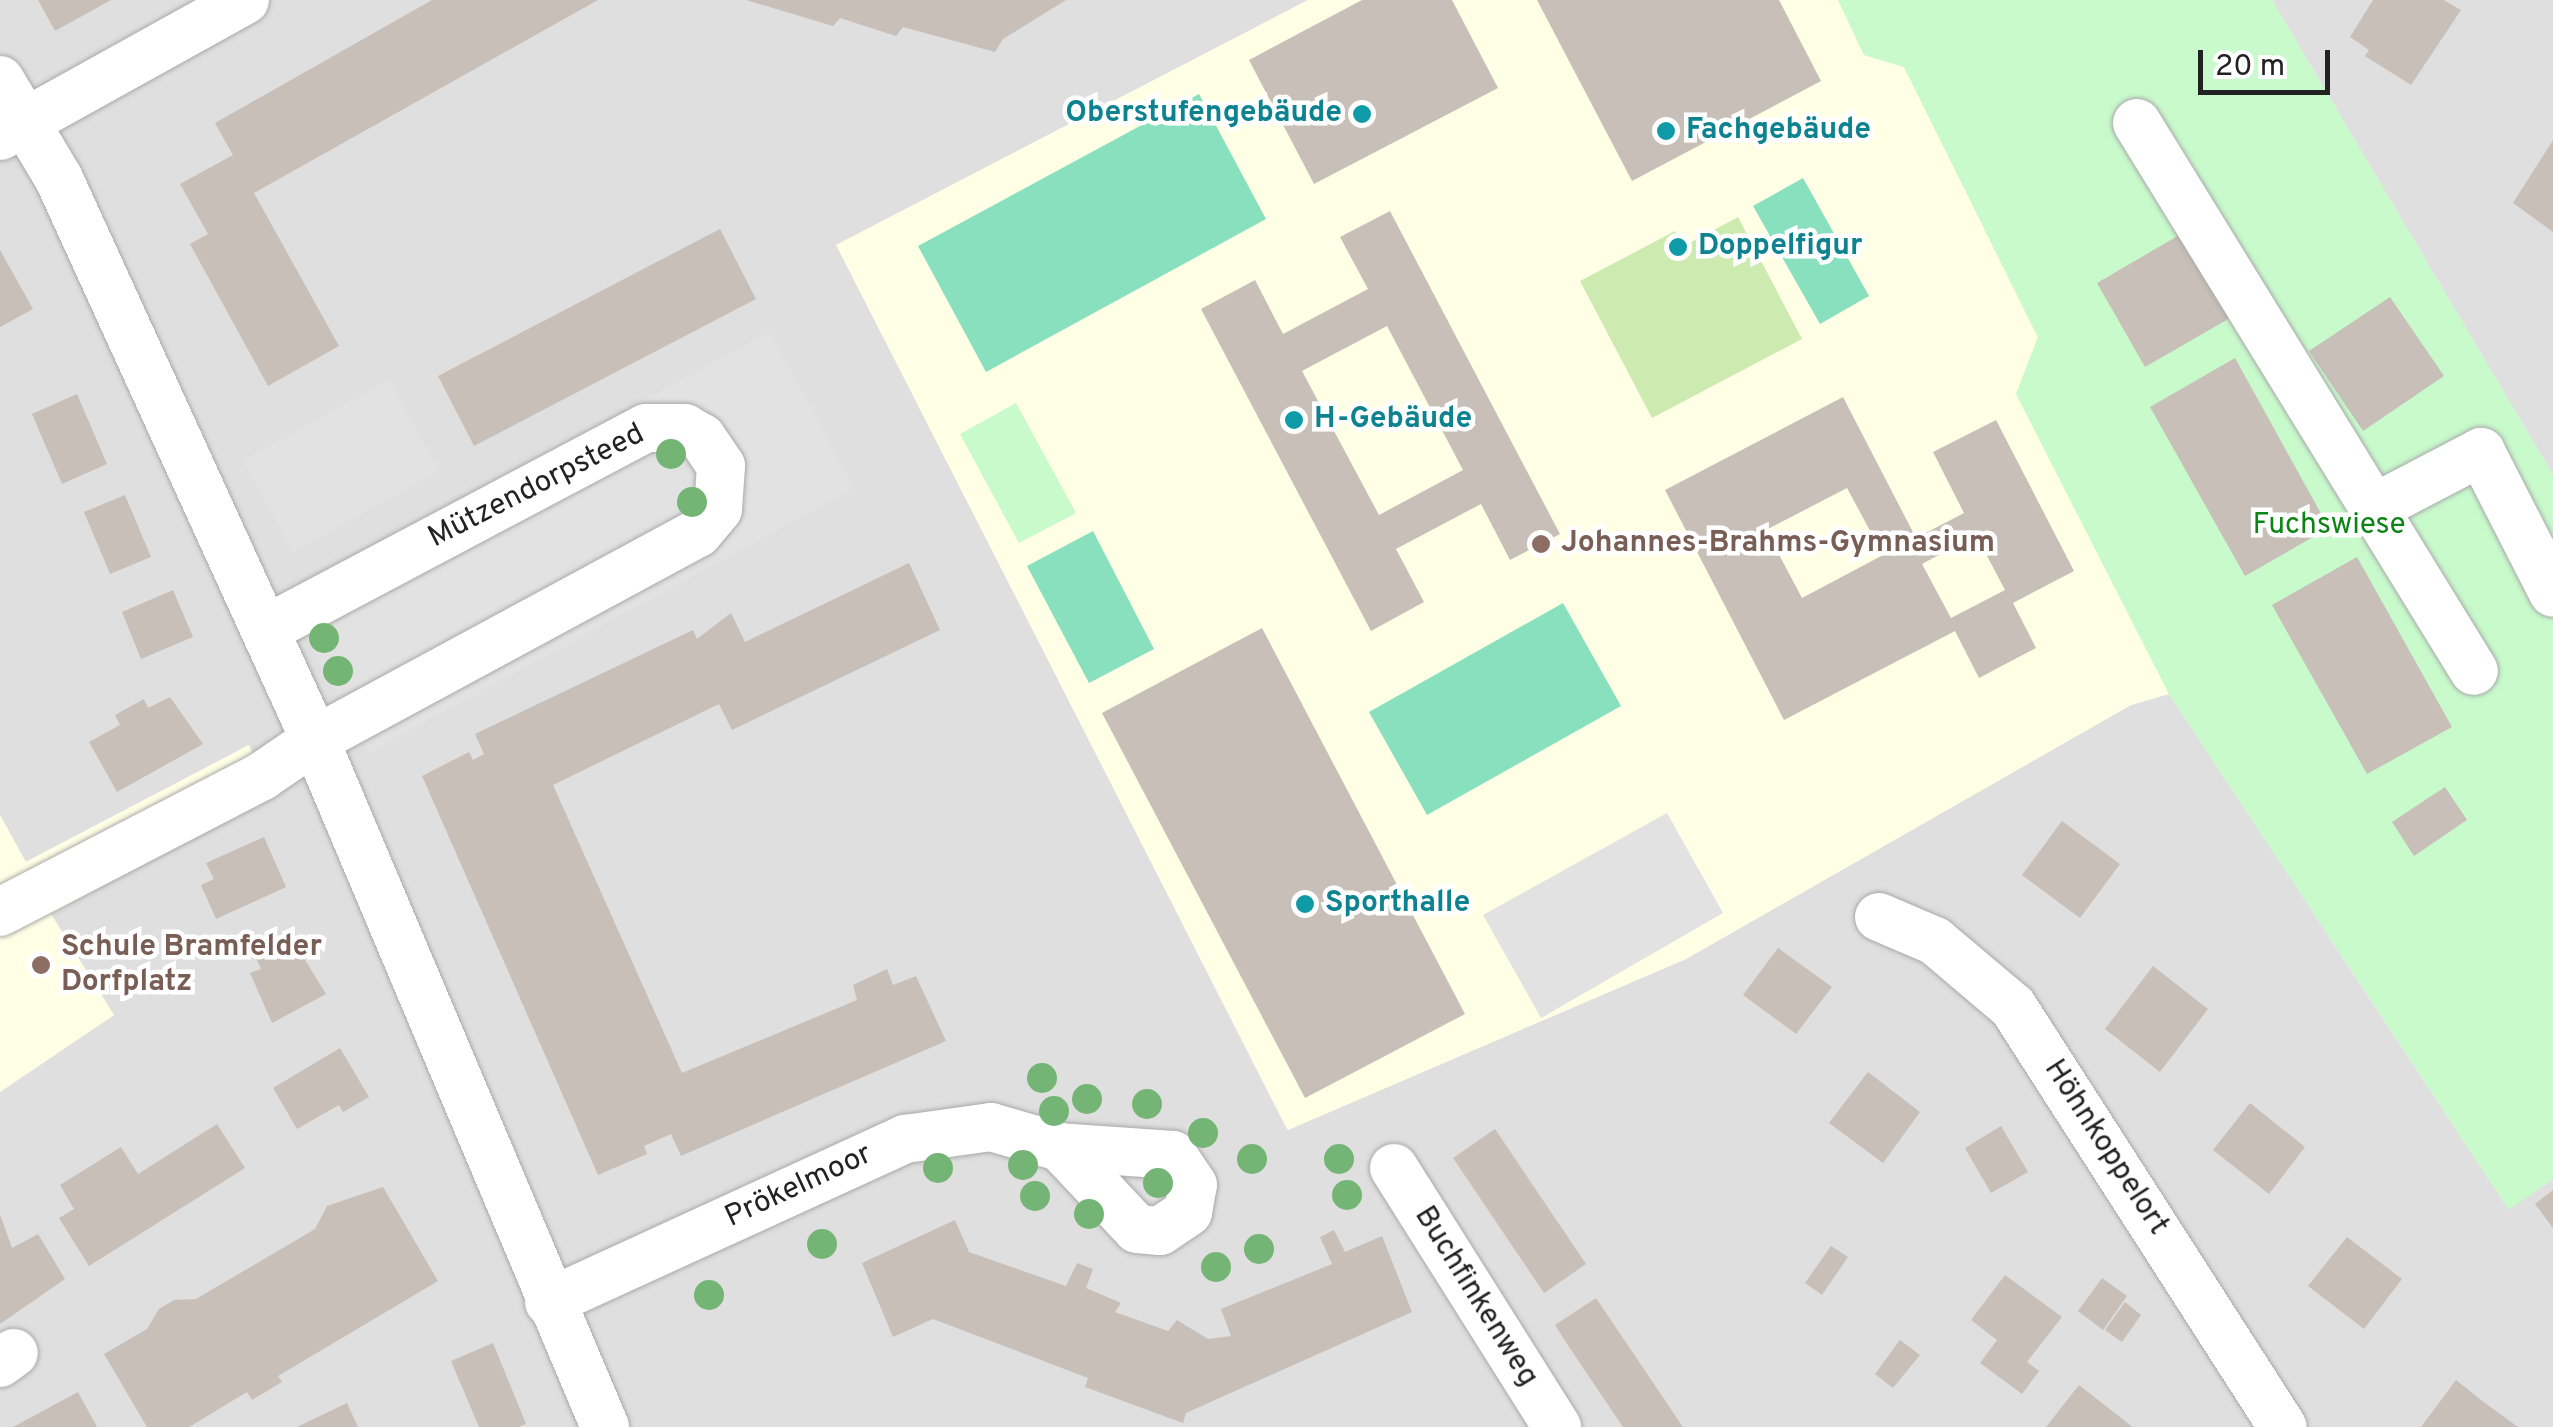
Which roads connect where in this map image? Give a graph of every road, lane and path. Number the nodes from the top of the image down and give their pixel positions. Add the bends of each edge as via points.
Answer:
1 (245, 0) edge
2 (0, 80) edge
3 (2137, 124) dead end
4 (13, 129) edge
5 (2374, 508) junction
6 (2553, 593) edge
7 (265, 630) junction
8 (2474, 671) dead end
9 (315, 740) junction
10 (0, 912) edge
11 (1879, 917) dead end
12 (1060, 1147) dead end
13 (1394, 1168) dead end
14 (549, 1302) junction
15 (605, 1427) edge
16 (1556, 1427) edge
17 (2284, 1427) edge

1 - 4 street
2 - 4 street
3 - 5 street
4 - 7 street via 59,180
5 - 6 street via 2481,452
5 - 8 street
7 - 9 street
7 - 9 street, Mützendorpsteed via 646,428 684,428 702,438 722,466 718,509 698,533
9 - 10 street via 262,776
9 - 14 street
11 - 17 street, Höhnkoppelort via 1936,941 2013,1006
12 - 14 street, Prökelmoor via 991,1127 906,1139
13 - 16 street, Buchfinkenweg
14 - 15 street

